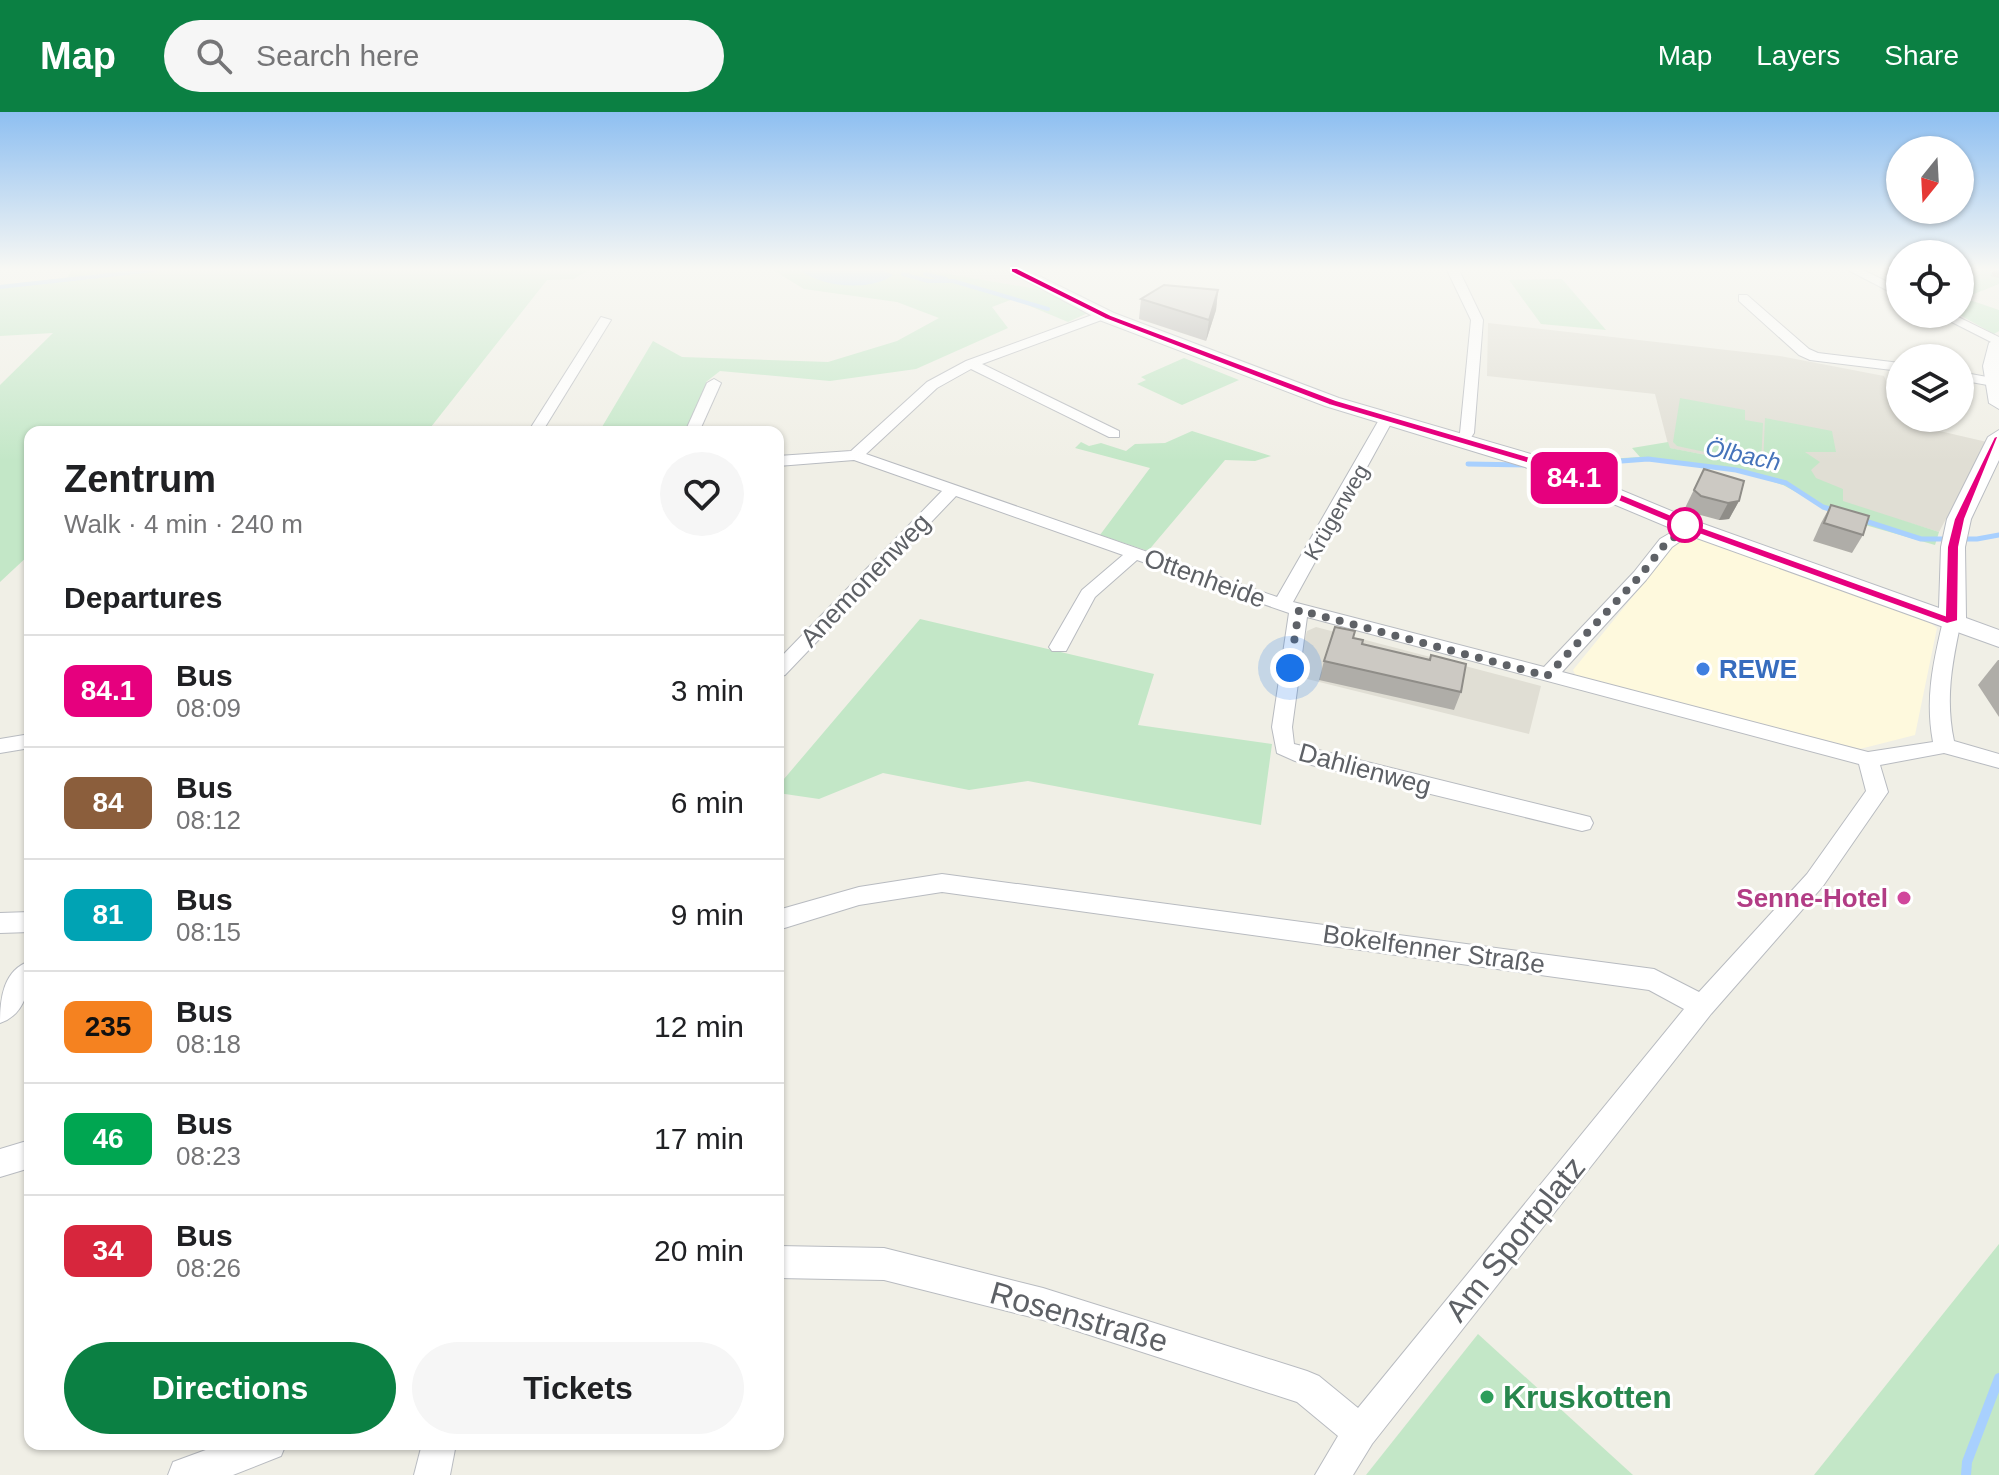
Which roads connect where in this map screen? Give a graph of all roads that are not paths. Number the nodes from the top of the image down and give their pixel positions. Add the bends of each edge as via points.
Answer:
1 (596, 334) edge
2 (1053, 334) edge
3 (1152, 334) edge
4 (1476, 334) edge
5 (1783, 334) edge
6 (1981, 334) edge
7 (1999, 343) edge
8 (971, 364) junction
9 (1886, 365) edge
10 (1974, 379) edge
11 (1993, 382) junction
12 (714, 383) dead end
13 (1999, 403) edge
14 (1387, 418) junction
15 (539, 426) edge
16 (695, 426) edge
17 (1114, 434) dead end
18 (1999, 437) edge
19 (1463, 439) junction
20 (855, 455) junction
21 (784, 461) edge
22 (953, 489) junction
23 (1689, 527) junction
24 (1135, 553) junction
25 (1290, 608) junction
26 (1952, 621) junction
27 (1999, 639) edge
28 (1059, 647) dead end
29 (784, 665) edge
30 (1547, 676) junction
31 (24, 742) edge
32 (0, 746) edge
33 (1944, 746) junction
34 (1868, 759) junction
35 (1999, 761) edge
36 (1582, 823) dead end
37 (784, 918) edge
38 (24, 922) edge
39 (0, 923) edge
40 (24, 979) edge
41 (1702, 1006) junction
42 (0, 1012) edge
43 (24, 1156) edge
44 (0, 1163) edge
45 (784, 1262) edge
46 (1360, 1432) junction
47 (253, 1450) edge
48 (438, 1450) edge
49 (186, 1475) edge
50 (432, 1475) edge
51 (1333, 1475) edge

1 - 15 street
2 - 8 street
3 - 14 main road
4 - 19 street
5 - 9 street via 1815,357
6 - 7 street
7 - 11 main road
8 - 17 street
8 - 20 street via 932,385
10 - 11 street
11 - 13 main road
12 - 16 street
14 - 19 main road
14 - 25 street, Krügerweg
18 - 26 main road via 1959,519
19 - 23 main road
20 - 21 street, Ottenheide
20 - 22 street, Ottenheide
22 - 24 street, Ottenheide
22 - 29 street, Anemonenweg
23 - 26 main road
23 - 30 street via 1666,543
24 - 25 street, Ottenheide
24 - 28 street via 1088,594
25 - 30 street, Ottenheide
25 - 36 street, Dahlienweg via 1284,748
26 - 27 main road
26 - 33 street via 1940,675 1938,714
30 - 34 street, Ottenheide
31 - 32 street
33 - 34 street
33 - 35 street
34 - 41 street via 1877,792 1815,880
37 - 41 street, Bokelfenner Straße via 839,899 942,883 1654,980
38 - 39 street
40 - 42 street
41 - 46 street, Am Sportplatz
43 - 44 street
45 - 46 street, Rosenstraße via 884,1264 1043,1304 1307,1388
46 - 51 street, Am Sportplatz
47 - 49 street
48 - 50 street

